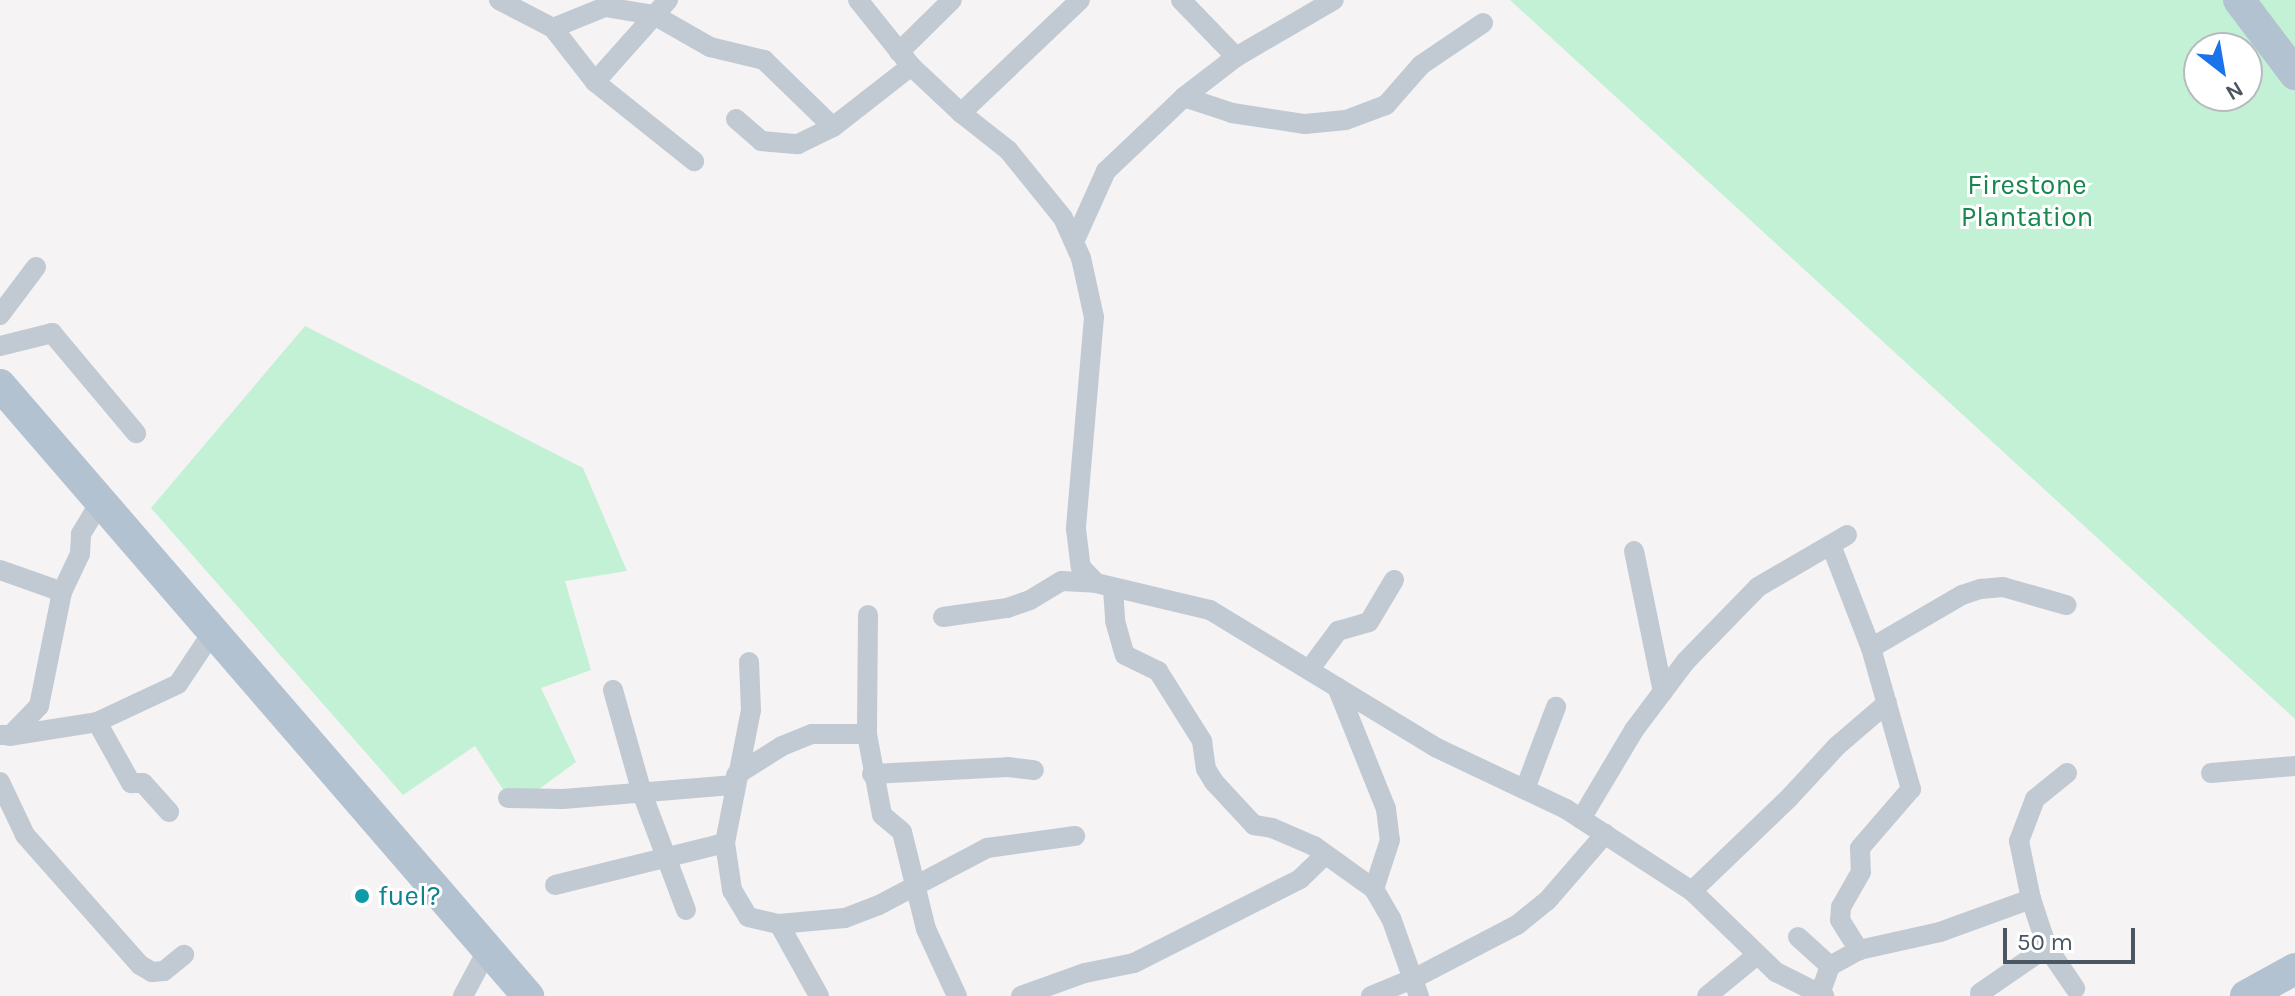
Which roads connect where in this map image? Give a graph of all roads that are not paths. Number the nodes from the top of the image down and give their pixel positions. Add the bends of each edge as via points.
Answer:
1 (499, 0) edge
2 (858, 0) edge
3 (952, 0) edge
4 (1080, 0) edge
5 (1181, 0) edge
6 (1334, 0) edge
7 (2239, 0) edge
8 (607, 4) edge
9 (661, 8) edge
10 (1483, 23) dead end
11 (553, 28) junction
12 (1236, 57) junction
13 (905, 59) junction
14 (2295, 74) edge
15 (595, 82) junction
16 (1184, 97) junction
17 (961, 113) junction
18 (736, 119) dead end
19 (833, 127) junction
20 (694, 161) dead end
21 (1074, 242) junction
22 (36, 267) dead end
23 (0, 315) edge
24 (0, 346) edge
25 (0, 385) edge
26 (136, 433) dead end
27 (100, 502) junction
28 (1634, 551) dead end
29 (0, 570) edge
30 (1394, 580) dead end
31 (1104, 586) junction
32 (62, 592) junction
33 (2066, 605) dead end
34 (868, 615) dead end
35 (943, 617) dead end
36 (212, 633) junction
37 (1871, 648) junction
38 (749, 662) dead end
39 (1309, 670) junction
40 (1337, 687) junction
41 (613, 690) dead end
42 (1663, 692) junction
43 (1887, 703) junction
44 (1556, 707) dead end
45 (97, 722) junction
46 (867, 734) junction
47 (4, 737) edge
48 (2295, 766) edge
49 (1034, 770) dead end
50 (2067, 773) dead end
51 (2211, 773) dead end
52 (872, 774) junction
53 (735, 780) junction
54 (0, 782) edge
55 (1525, 789) junction
56 (642, 793) junction
57 (508, 798) dead end
58 (169, 812) dead end
59 (1581, 819) junction
60 (1605, 834) junction
61 (1075, 836) dead end
62 (725, 843) junction
63 (1325, 855) junction
64 (666, 857) junction
65 (555, 885) dead end
66 (913, 886) junction
67 (1374, 889) junction
68 (1692, 891) junction
69 (2031, 899) junction
70 (686, 910) dead end
71 (779, 924) junction
72 (1798, 937) dead end
73 (2047, 947) junction
74 (1859, 950) junction
75 (487, 951) junction
76 (184, 955) dead end
77 (1757, 955) junction
78 (1830, 966) junction
79 (2295, 969) edge
80 (1417, 987) edge
81 (2075, 988) dead end
82 (470, 991) edge
83 (1980, 993) dead end
84 (1822, 994) edge
85 (528, 996) edge
86 (819, 996) edge
87 (957, 996) edge
88 (1021, 996) edge
89 (1371, 996) edge
90 (1707, 996) edge
91 (2246, 996) edge

1 - 11 street
2 - 13 street
3 - 13 street
4 - 17 street
5 - 12 street
6 - 12 street
7 - 14 main road
8 - 9 street
8 - 11 street
9 - 15 street
9 - 19 street via 710,47 764,60
10 - 16 street via 1421,65 1386,105 1346,120 1305,124 1232,113
11 - 15 street
12 - 16 street
13 - 17 street
13 - 19 street
15 - 20 street
16 - 21 street via 1106,171
17 - 21 street via 1008,150 1063,218
18 - 19 street via 761,141 798,144
21 - 31 street via 1094,317 1076,529 1081,567
22 - 23 street
24 - 26 street via 52,333
25 - 27 main road
27 - 32 street via 81,534 80,554
27 - 36 main road
28 - 42 street
29 - 32 street
30 - 39 street via 1369,622 1338,631
31 - 35 street via 1062,581 1007,608
31 - 39 street via 1210,610
31 - 63 street via 1125,655 1158,671 1202,741 1206,769 1214,782 1254,825 1272,828
32 - 47 street via 39,706
33 - 37 street via 2003,587 1981,589
34 - 46 street
36 - 45 street via 178,684
36 - 75 main road
37 - 42 street via 1839,540 1758,587
37 - 43 street
38 - 53 street via 751,710
39 - 40 street
40 - 55 street via 1437,748
40 - 67 street via 1386,809 1390,840
41 - 56 street
42 - 59 street
43 - 68 street
43 - 74 street via 1911,789 1860,848 1861,872 1841,907 1840,920
44 - 55 street
45 - 47 street
45 - 58 street via 131,783 143,783
46 - 52 street
46 - 53 street via 812,734 782,746
48 - 51 street
49 - 52 street
50 - 69 street via 2035,799 2019,841
52 - 66 street via 882,815 902,832
53 - 56 street
53 - 62 street
54 - 76 street via 25,835 140,965 164,971
55 - 59 street
56 - 57 street
56 - 64 street
59 - 60 street
60 - 68 street
60 - 80 street via 1547,901
61 - 66 street via 987,848
62 - 64 street
62 - 71 street via 732,890 748,917
63 - 67 street
63 - 88 street via 1300,879 1134,963 1085,973
64 - 65 street
64 - 70 street
66 - 71 street via 845,918
66 - 87 street
67 - 80 street
68 - 77 street
69 - 73 street
69 - 74 street via 1940,932
71 - 86 street
72 - 78 street
73 - 81 street
73 - 83 street
74 - 78 street
75 - 82 street
75 - 85 main road
77 - 84 street via 1776,972
77 - 90 street
78 - 84 street
79 - 91 main road
80 - 89 street

